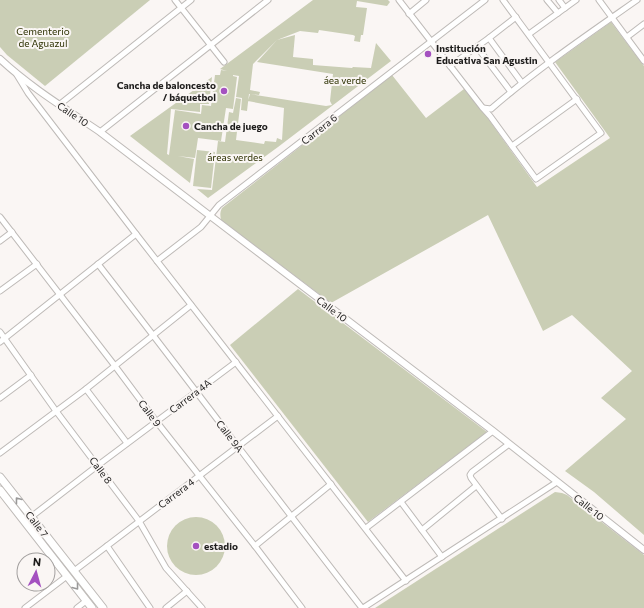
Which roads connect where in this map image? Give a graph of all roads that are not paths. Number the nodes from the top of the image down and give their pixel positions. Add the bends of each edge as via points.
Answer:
1 (175, 0) edge
2 (191, 0) edge
3 (268, 0) edge
4 (399, 0) edge
5 (426, 0) edge
6 (485, 0) edge
7 (503, 0) edge
8 (547, 0) edge
9 (559, 0) edge
10 (576, 0) edge
11 (599, 0) edge
12 (637, 0) edge
13 (181, 8) junction
14 (565, 8) junction
15 (409, 14) junction
16 (558, 14) junction
17 (516, 17) junction
18 (612, 17) junction
19 (644, 24) edge
20 (529, 34) junction
21 (627, 37) junction
22 (489, 38) junction
23 (432, 42) junction
24 (211, 45) junction
25 (477, 47) junction
26 (0, 59) edge
27 (644, 61) edge
28 (224, 62) dead end
29 (550, 62) junction
30 (450, 66) junction
31 (16, 74) junction
32 (522, 83) junction
33 (511, 92) junction
34 (577, 99) junction
35 (58, 105) junction
36 (482, 107) junction
37 (100, 132) junction
38 (512, 146) junction
39 (210, 216) junction
40 (0, 217) edge
41 (12, 232) junction
42 (136, 234) junction
43 (0, 241) edge
44 (157, 261) junction
45 (37, 264) junction
46 (98, 264) junction
47 (0, 291) edge
48 (60, 294) junction
49 (191, 305) junction
50 (0, 332) edge
51 (153, 335) junction
52 (5, 338) junction
53 (0, 342) edge
54 (236, 362) junction
55 (115, 366) junction
56 (31, 375) junction
57 (86, 389) junction
58 (196, 392) junction
59 (0, 398) edge
60 (56, 411) junction
61 (278, 416) junction
62 (156, 421) junction
63 (493, 432) junction
64 (126, 443) junction
65 (508, 444) junction
66 (239, 446) junction
67 (0, 453) edge
68 (97, 466) junction
69 (199, 476) junction
70 (0, 477) edge
71 (557, 482) junction
72 (331, 484) junction
73 (476, 486) junction
74 (0, 490) edge
75 (401, 502) junction
76 (32, 517) junction
77 (291, 517) junction
78 (502, 519) junction
79 (139, 521) junction
80 (366, 528) junction
81 (422, 530) junction
82 (107, 546) junction
83 (255, 546) junction
84 (644, 550) edge
85 (442, 557) junction
86 (74, 571) junction
87 (67, 576) junction
88 (406, 581) junction
89 (187, 591) junction
90 (86, 601) junction
91 (25, 608) edge
92 (77, 608) edge
93 (92, 608) edge
94 (103, 608) edge
95 (150, 608) edge
96 (166, 608) edge
97 (202, 608) edge
98 (302, 608) edge
99 (363, 608) edge

1 - 13 street
2 - 13 street
3 - 24 street
4 - 15 street
5 - 15 street
6 - 23 street, Carrera 6
7 - 17 street
8 - 16 street
9 - 14 street
10 - 14 street
11 - 18 street
12 - 18 street
13 - 24 street
13 - 35 street
14 - 16 street
15 - 23 street
16 - 20 street
17 - 20 street
17 - 22 street
18 - 21 street
18 - 29 street
19 - 21 street
20 - 29 street
21 - 27 street
22 - 25 street
22 - 32 street
23 - 30 street
23 - 39 street, Carrera 6 via 219,205
24 - 28 street
24 - 37 street
25 - 30 street
25 - 33 street
26 - 31 street, Calle 10
29 - 32 street
29 - 34 street
30 - 36 street
31 - 35 street, Calle 10
31 - 42 street, Calle 10
32 - 33 street
33 - 36 street via 491,109
34 - 38 street
34 - 38 street via 602,133 536,179
35 - 37 street, Calle 10
36 - 38 street
37 - 39 street, Calle 10
39 - 44 street, Carrera 6 via 201,227
39 - 63 street, Calle 10
40 - 41 street, Calle 9
41 - 43 street
41 - 45 street, Calle 9
42 - 44 street, Calle 10
42 - 46 street
44 - 49 street, Calle 10
45 - 47 street
45 - 48 street, Calle 9
46 - 48 street
46 - 51 street, Calle 9A
48 - 52 street
48 - 55 street, Calle 9
49 - 51 street
49 - 54 street, Calle 10
50 - 52 street, Calle 8
51 - 55 street
51 - 58 street, Calle 9A
52 - 53 street
52 - 56 street, Calle 8
54 - 58 street, Carrera 4A
54 - 61 street, Calle 10
55 - 57 street
55 - 62 street, Calle 9
56 - 59 street
56 - 60 street, Calle 8
57 - 60 street
57 - 64 street
58 - 62 street, Carrera 4A
58 - 66 street, Calle 9A
60 - 67 street
60 - 68 street, Calle 8
61 - 66 street, Carrera 4
61 - 72 street, Calle 10
62 - 64 street, Carrera 4A
62 - 69 street, Calle 9
63 - 65 street, Calle 10
63 - 75 street
64 - 68 street, Carrera 4A
65 - 71 street, Calle 10
65 - 73 street via 472,472 470,475
66 - 69 street, Carrera 4
66 - 77 street, Calle 9A
68 - 76 street, Carrera 4A
68 - 79 street, Calle 8
69 - 79 street, Carrera 4
69 - 83 street, Calle 9
76 -> 70 main road, Calle 7
71 - 78 street
71 - 84 street, Calle 10
72 - 77 street
72 - 80 street, Calle 10
73 - 78 street
73 - 81 street
74 - 87 main road, Calle 7
75 - 80 street
75 - 81 street
76 - 86 main road, Calle 7
77 - 83 street
77 - 99 street, Calle 9A
78 - 85 street
79 - 82 street, Carrera 4
79 - 89 street, Calle 8 via 166,568
80 - 88 street, Calle 10
81 - 85 street
82 - 86 street, Carrera 4
82 - 95 street
83 - 98 street, Calle 9
85 - 88 street
86 - 94 main road, Calle 7
87 -> 90 main road, Calle 7
87 - 91 street
88 - 99 street
89 - 96 street
89 - 97 street, Calle 8
90 - 92 street
90 - 93 main road, Calle 7

